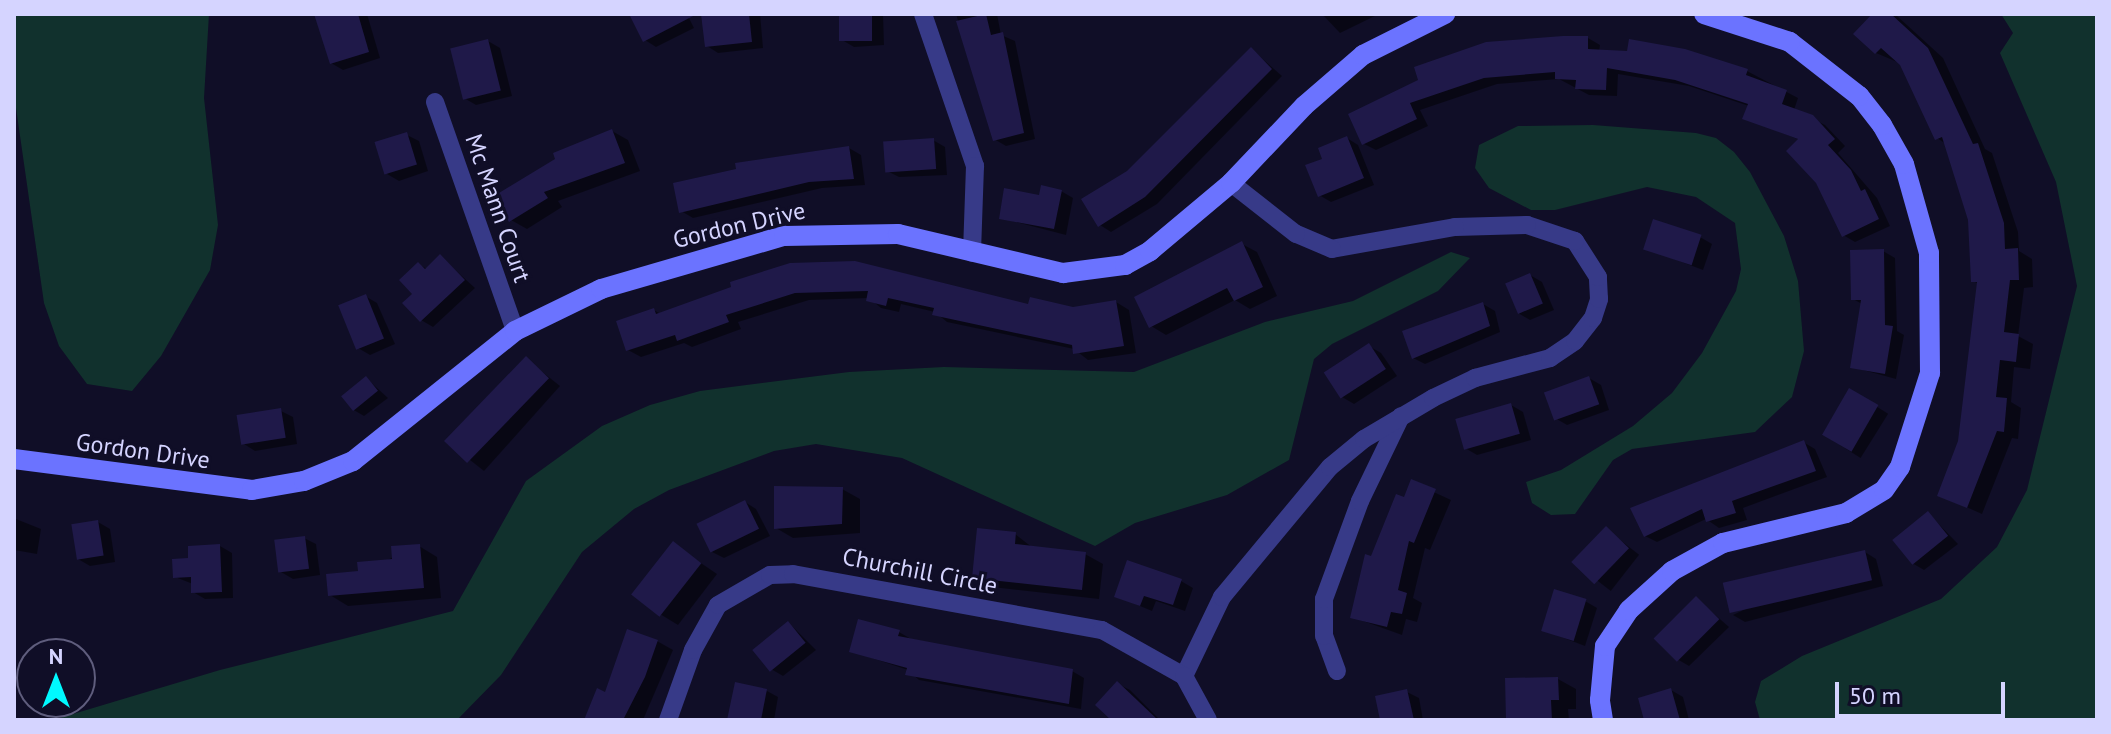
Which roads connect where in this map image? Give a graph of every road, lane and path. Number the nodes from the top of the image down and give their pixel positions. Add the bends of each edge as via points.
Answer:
1 (923, 14) edge
2 (1445, 14) edge
3 (1704, 14) edge
4 (435, 102) dead end
5 (1231, 183) junction
6 (972, 253) junction
7 (515, 331) junction
8 (1401, 416) junction
9 (14, 459) edge
10 (1337, 671) dead end
11 (1184, 676) junction
12 (668, 720) edge
13 (1208, 720) edge
14 (1603, 720) edge

1 - 6 street via 975,166
2 - 5 street, Gordon Drive via 1363,55 1304,106
3 - 14 street via 1790,42 1859,96 1882,125 1909,176 1929,253 1930,373 1900,467 1884,490 1846,513 1723,543 1672,571 1629,610 1605,646
4 - 7 street, Mc Mann Court
5 - 6 street, Gordon Drive via 1150,251 1106,270 1063,273
5 - 8 street via 1296,234 1332,249 1455,227 1527,225 1575,241 1591,259 1599,299 1593,318 1575,341 1550,358 1475,378
6 - 7 street, Gordon Drive via 898,234 784,236 601,289
7 - 9 street, Gordon Drive via 353,461 304,481 252,490
8 - 10 street via 1360,501 1324,599 1324,636
8 - 11 street via 1330,467 1279,523 1222,597
11 - 12 street, Churchill Circle via 1102,630 821,577 770,575 718,605 693,650
11 - 13 street

